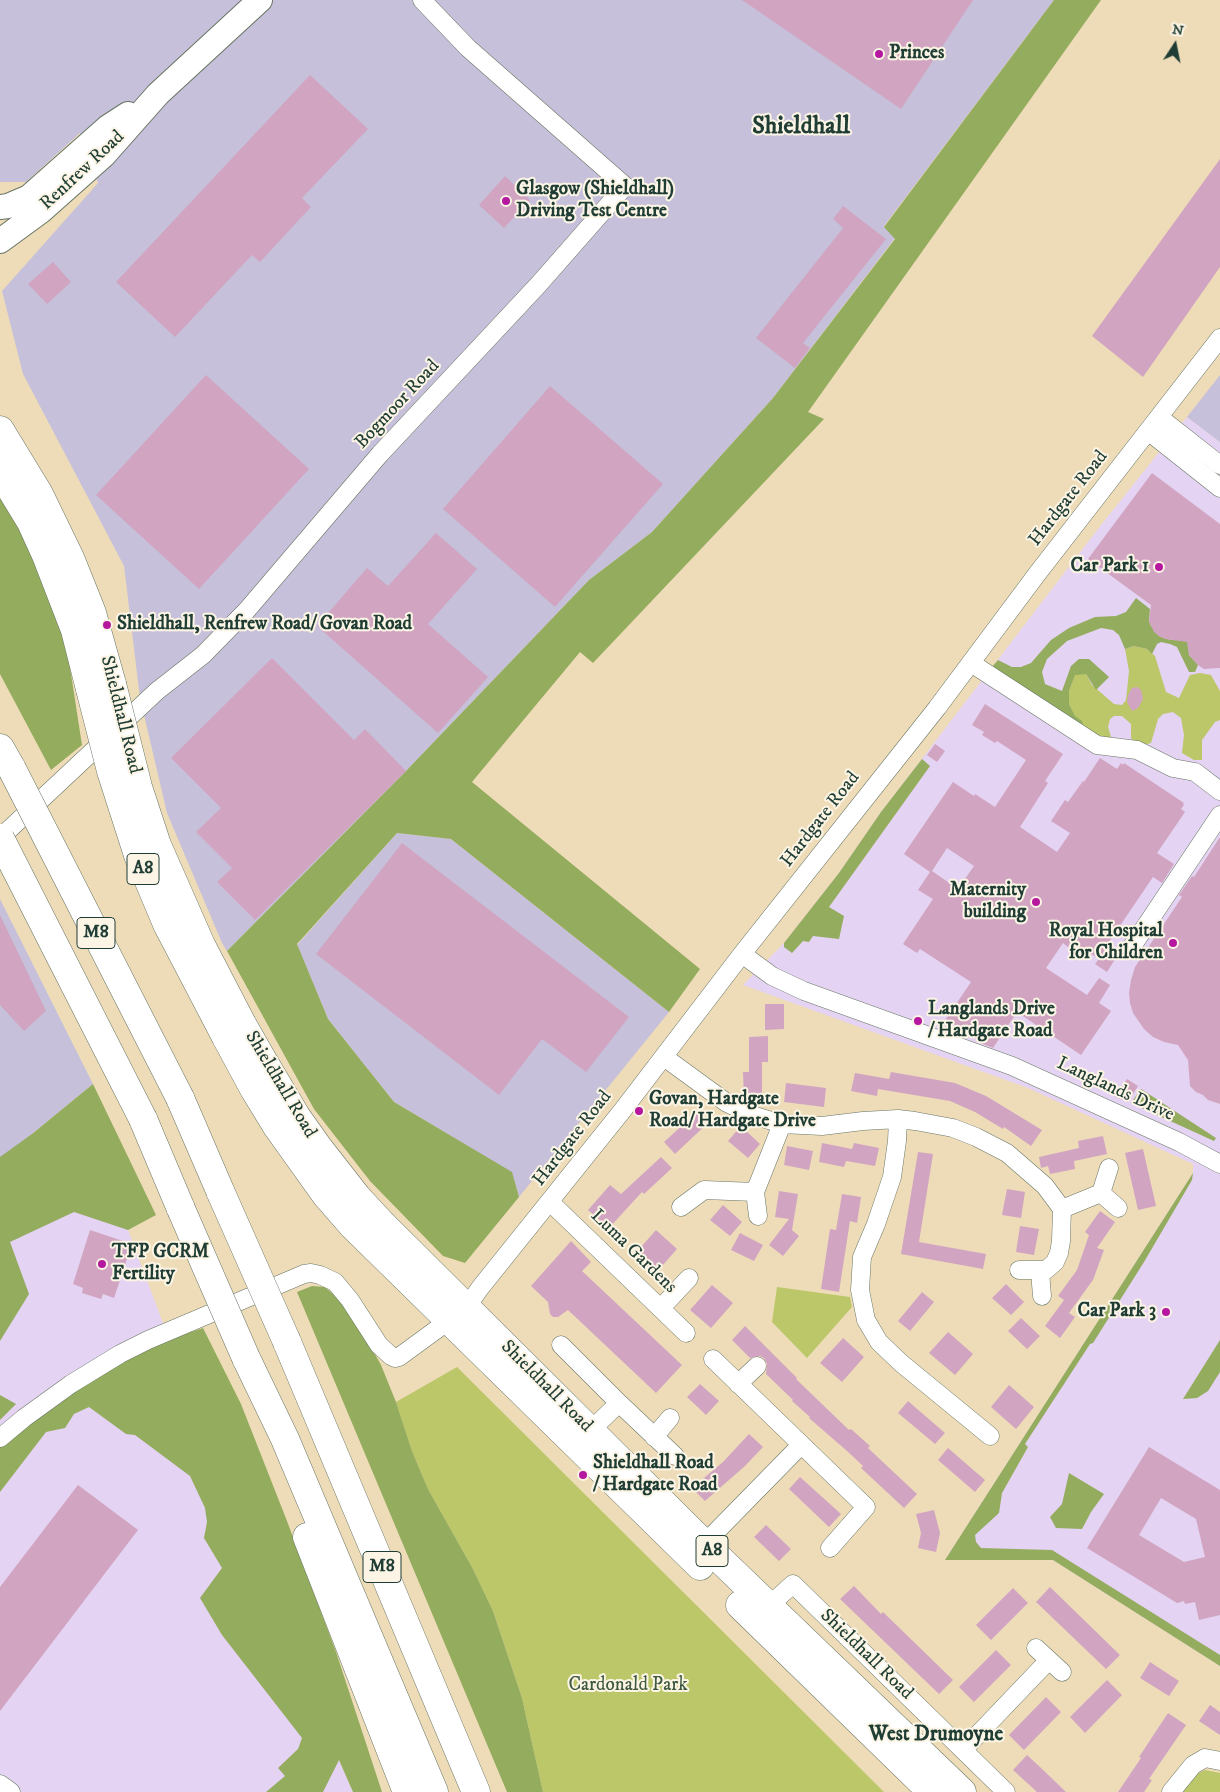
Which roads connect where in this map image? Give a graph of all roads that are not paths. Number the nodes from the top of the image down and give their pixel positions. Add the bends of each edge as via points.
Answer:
1 (260, 0) edge
2 (422, 0) edge
3 (158, 94) junction
4 (0, 207) edge
5 (0, 241) edge
6 (1220, 338) edge
7 (1159, 417) junction
8 (0, 430) edge
9 (1148, 431) junction
10 (1220, 465) edge
11 (0, 471) edge
12 (1220, 488) edge
13 (971, 663) junction
14 (101, 686) junction
15 (6, 758) edge
16 (1220, 791) edge
17 (1220, 816) edge
18 (0, 838) edge
19 (1131, 948) dead end
20 (742, 954) junction
21 (664, 1057) junction
22 (898, 1119) junction
23 (782, 1124) junction
24 (1220, 1164) edge
25 (1109, 1168) dead end
26 (755, 1192) junction
27 (1101, 1193) junction
28 (550, 1202) junction
29 (681, 1207) dead end
30 (1118, 1208) dead end
31 (1062, 1209) junction
32 (758, 1216) dead end
33 (1019, 1270) dead end
34 (1040, 1271) junction
35 (689, 1278) dead end
36 (1042, 1296) dead end
37 (661, 1308) junction
38 (457, 1315) junction
39 (686, 1333) dead end
40 (561, 1345) dead end
41 (246, 1358) junction
42 (713, 1359) dead end
43 (757, 1366) dead end
44 (738, 1384) junction
45 (619, 1403) junction
46 (670, 1418) dead end
47 (590, 1431) junction
48 (990, 1436) dead end
49 (654, 1437) junction
50 (0, 1438) edge
51 (801, 1445) junction
52 (675, 1456) dead end
53 (704, 1544) junction
54 (830, 1548) dead end
55 (761, 1612) junction
56 (1049, 1660) dead end
57 (962, 1750) junction
58 (1220, 1761) edge
59 (0, 1784) edge
60 (11, 1792) edge
61 (407, 1792) edge
62 (434, 1792) edge
63 (476, 1792) edge
64 (932, 1792) edge
65 (962, 1792) edge
66 (1006, 1792) edge
67 (1171, 1792) edge

1 - 3 street, Renfrew Road
2 - 18 street, Bogmoor Road via 468,48 624,186 540,284 380,454 247,610 203,655 157,691
3 - 4 street, Renfrew Road via 108,127 28,197
3 - 5 street, Renfrew Road via 104,155 41,211
6 - 7 street, Hardgate Road
7 - 9 street, Hardgate Road
7 - 10 street
8 - 14 main road, Shieldhall Road / A8 via 39,494 92,613
9 - 12 street
9 - 13 street, Hardgate Road
11 - 14 main road, Shieldhall Road / A8 via 46,555
13 - 16 street via 1097,745 1137,750 1173,768 1196,772
13 - 20 street, Hardgate Road
14 - 38 main road, Shieldhall Road / A8, bridge via 111,771 138,855 167,924 234,1030 254,1089 326,1195 359,1233
15 - 63 main road, M8, bridge via 180,1098 288,1342
17 - 19 street
18 - 41 main road, M8, bridge via 143,1119
20 - 21 street, Hardgate Road
20 - 24 street, Langlands Drive via 772,976 804,991 1012,1066
21 - 23 street via 727,1103
21 - 28 street, Hardgate Road
22 - 23 street via 822,1126
22 - 31 street via 953,1128 1008,1153 1045,1186
22 - 48 street via 892,1177 862,1257 860,1290 866,1320 879,1342 901,1363
23 - 26 street
25 - 27 street
26 - 29 street via 704,1190
26 - 32 street
27 - 30 street
27 - 31 street
28 - 37 street, Luma Gardens
28 - 38 street, Hardgate Road
31 - 34 street via 1059,1254 1051,1266
33 - 34 street
34 - 36 street
35 - 37 street
37 - 39 street, Luma Gardens
38 - 47 main road, Shieldhall Road / A8
38 - 50 street, Hardgate Road via 395,1358 379,1345 335,1282 320,1275 304,1274 120,1354 71,1384
38 - 55 main road, Shieldhall Road / A8
40 - 45 street
41 - 61 main road via 271,1445
41 - 62 main road, M8 via 285,1439
42 - 44 street
43 - 44 street
44 - 51 street
45 - 47 street
45 - 49 street
46 - 49 street
47 - 53 main road, Shieldhall Road / A8
49 - 52 street
51 - 53 street
51 - 54 street via 866,1507
53 - 55 main road, Shieldhall Road / A8
55 - 57 street, Shieldhall Road via 793,1584
55 - 64 main road, Shieldhall Road / A8
55 - 65 main road, Shieldhall Road / A8
56 - 57 street
57 - 66 street, Shieldhall Road
58 - 67 street via 1205,1758 1193,1765
59 - 60 street

